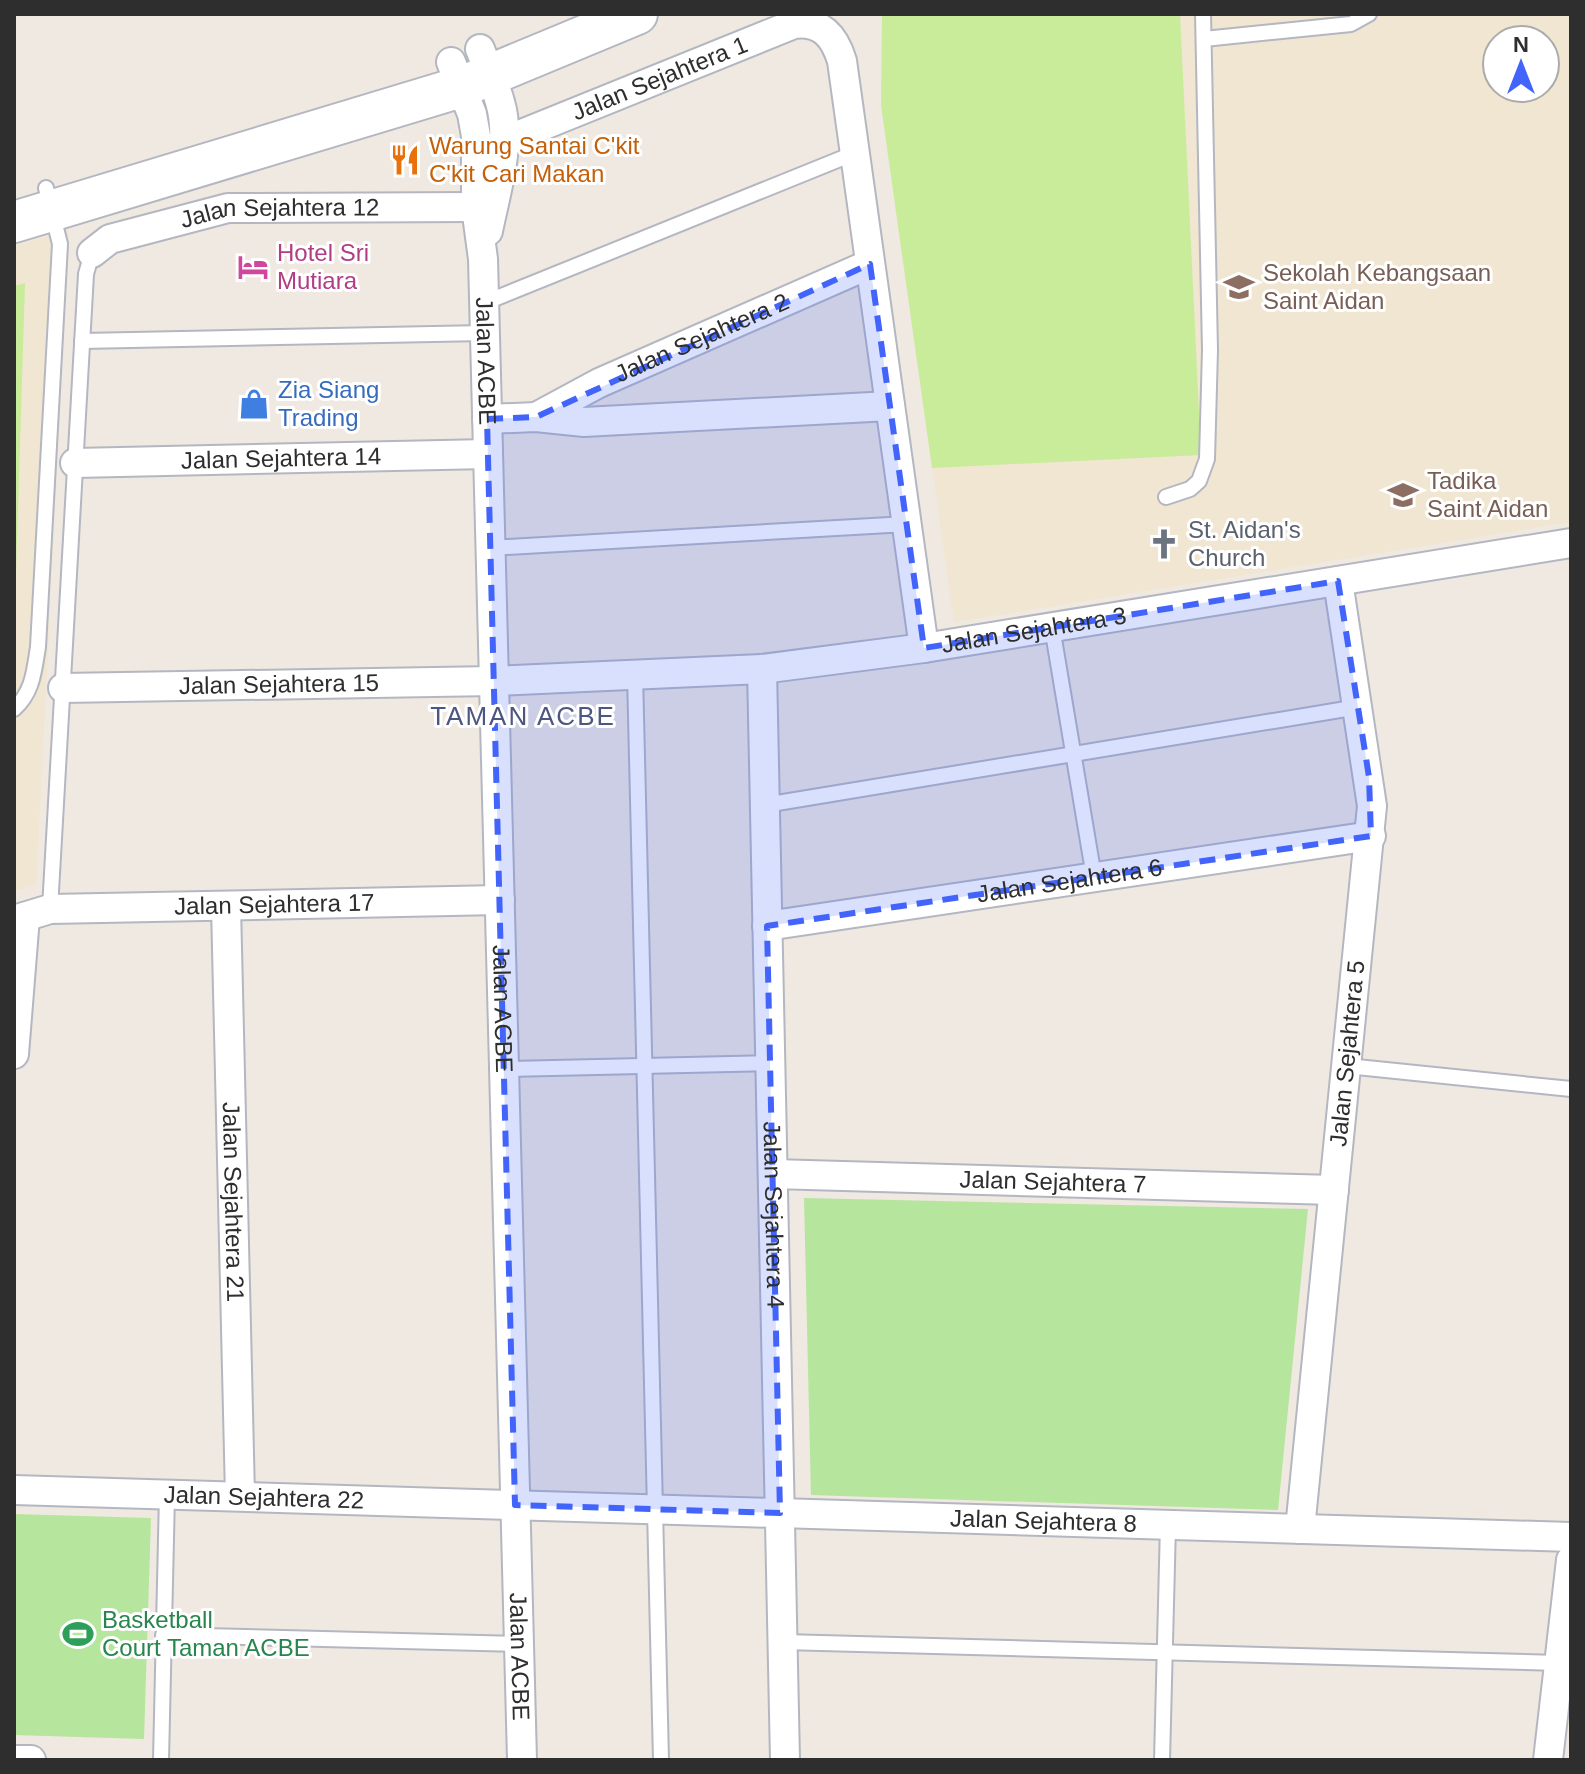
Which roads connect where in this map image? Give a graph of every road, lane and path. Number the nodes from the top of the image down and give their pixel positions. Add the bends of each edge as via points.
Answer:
1 (566, 14) edge
2 (637, 14) edge
3 (1203, 14) edge
4 (1369, 14) edge
5 (778, 22) edge
6 (1204, 39) junction
7 (471, 68) junction
8 (502, 142) junction
9 (855, 153) junction
10 (38, 198) edge
11 (476, 207) junction
12 (14, 222) edge
13 (92, 253) joint
14 (483, 259) junction
15 (870, 264) junction
16 (484, 303) junction
17 (485, 333) junction
18 (82, 341) junction
19 (890, 406) junction
20 (536, 417) junction
21 (487, 419) junction
22 (488, 454) junction
23 (75, 463) junction
24 (1166, 497) dead end
25 (907, 524) junction
26 (1571, 543) edge
27 (490, 548) junction
28 (1338, 581) junction
29 (1052, 627) junction
30 (924, 648) junction
31 (762, 669) junction
32 (635, 674) junction
33 (494, 681) junction
34 (63, 688) junction
35 (1358, 707) junction
36 (14, 709) edge
37 (1073, 754) junction
38 (765, 805) junction
39 (1371, 836) junction
40 (1094, 877) junction
41 (500, 900) junction
42 (226, 906) junction
43 (30, 915) edge
44 (767, 926) junction
45 (14, 1054) edge
46 (770, 1063) junction
47 (645, 1066) junction
48 (1347, 1066) junction
49 (504, 1069) junction
50 (1571, 1089) edge
51 (773, 1174) junction
52 (1334, 1190) junction
53 (14, 1490) edge
54 (167, 1494) junction
55 (240, 1496) junction
56 (515, 1505) junction
57 (655, 1509) junction
58 (780, 1513) junction
59 (1168, 1525) junction
60 (1300, 1529) junction
61 (1571, 1537) edge
62 (1571, 1560) edge
63 (163, 1635) junction
64 (783, 1642) junction
65 (519, 1644) junction
66 (1164, 1652) junction
67 (1559, 1663) junction
68 (14, 1760) edge
69 (31, 1760) edge
70 (161, 1760) edge
71 (522, 1760) edge
72 (661, 1760) edge
73 (785, 1760) edge
74 (1162, 1760) edge
75 (1548, 1760) edge

1 - 7 main road
2 - 7 main road
3 - 6 lane
4 - 6 lane via 1351,24
5 - 8 street, Jalan Sejahtera 1
5 - 9 street, Jalan Sejahtera 1 via 819,26 831,37 842,61
6 - 24 lane via 1207,459 1199,481
7 - 8 street, Jalan ACBE via 501,103
7 - 10 main road
7 - 11 street, Jalan ACBE
8 - 14 street, Jalan ACBE
9 - 15 street
9 - 16 lane
10 - 12 main road
10 - 36 lane via 60,244 38,647 33,682
11 - 13 street, Jalan Sejahtera 12 via 228,208 110,239
11 - 14 street, Jalan ACBE
13 - 18 lane
14 - 16 street, Jalan ACBE
15 - 19 street
15 - 20 street, Jalan Sejahtera 2 via 599,383
16 - 17 street, Jalan ACBE
17 - 18 lane
17 - 21 street, Jalan ACBE
18 - 23 lane
19 - 20 street, Jalan Sejahtera 2 via 584,422
19 - 25 street
20 - 21 street, Jalan Sejahtera 2
21 - 22 street, Jalan ACBE
22 - 23 street, Jalan Sejahtera 14
22 - 27 street, Jalan ACBE
23 - 34 lane
25 - 27 lane
25 - 30 street
26 - 28 street, Jalan Sejahtera 3
27 - 33 street, Jalan ACBE
28 - 29 street, Jalan Sejahtera 3
28 - 35 street, Jalan Sejahtera 5
29 - 30 street, Jalan Sejahtera 3
29 - 37 lane
30 - 31 street, Jalan Sejahtera 3
31 - 32 street, Jalan Sejahtera 3
31 - 38 street, Jalan Sejahtera 4
32 - 33 street, Jalan Sejahtera 3
32 - 47 lane
33 - 34 street, Jalan Sejahtera 15
33 - 41 street, Jalan ACBE
34 - 43 lane
35 - 37 lane
35 - 39 street, Jalan Sejahtera 5
37 - 38 lane
37 - 40 lane
38 - 44 street, Jalan Sejahtera 4
39 - 40 street, Jalan Sejahtera 6
39 - 48 street, Jalan Sejahtera 5
40 - 44 street, Jalan Sejahtera 6
41 - 42 street, Jalan Sejahtera 17
41 - 49 street, Jalan ACBE
42 - 43 street, Jalan Sejahtera 17
42 - 55 street, Jalan Sejahtera 21
43 - 45 street
44 - 46 street, Jalan Sejahtera 4
46 - 47 lane
46 - 51 street, Jalan Sejahtera 4
47 - 49 lane
47 - 57 lane
48 - 50 lane
48 - 52 street, Jalan Sejahtera 5
49 - 56 street, Jalan ACBE
51 - 52 street, Jalan Sejahtera 7
51 - 58 street, Jalan Sejahtera 4
52 - 60 street, Jalan Sejahtera 5
53 - 54 street, Jalan Sejahtera 22
54 - 55 street, Jalan Sejahtera 22
54 - 63 lane
55 - 56 street, Jalan Sejahtera 22
56 - 57 street, Jalan Sejahtera 8
56 - 65 street, Jalan ACBE
57 - 58 street, Jalan Sejahtera 8
57 - 72 lane
58 - 59 street, Jalan Sejahtera 8
58 - 64 street, Jalan Sejahtera 4
59 - 60 street, Jalan Sejahtera 8
59 - 66 lane
60 - 61 street, Jalan Sejahtera 8
62 - 67 street
63 - 65 lane
63 - 70 lane
64 - 66 lane
64 - 73 street, Jalan Sejahtera 4
65 - 71 street, Jalan ACBE
66 - 67 lane
66 - 74 lane
67 - 75 street
68 - 69 street

